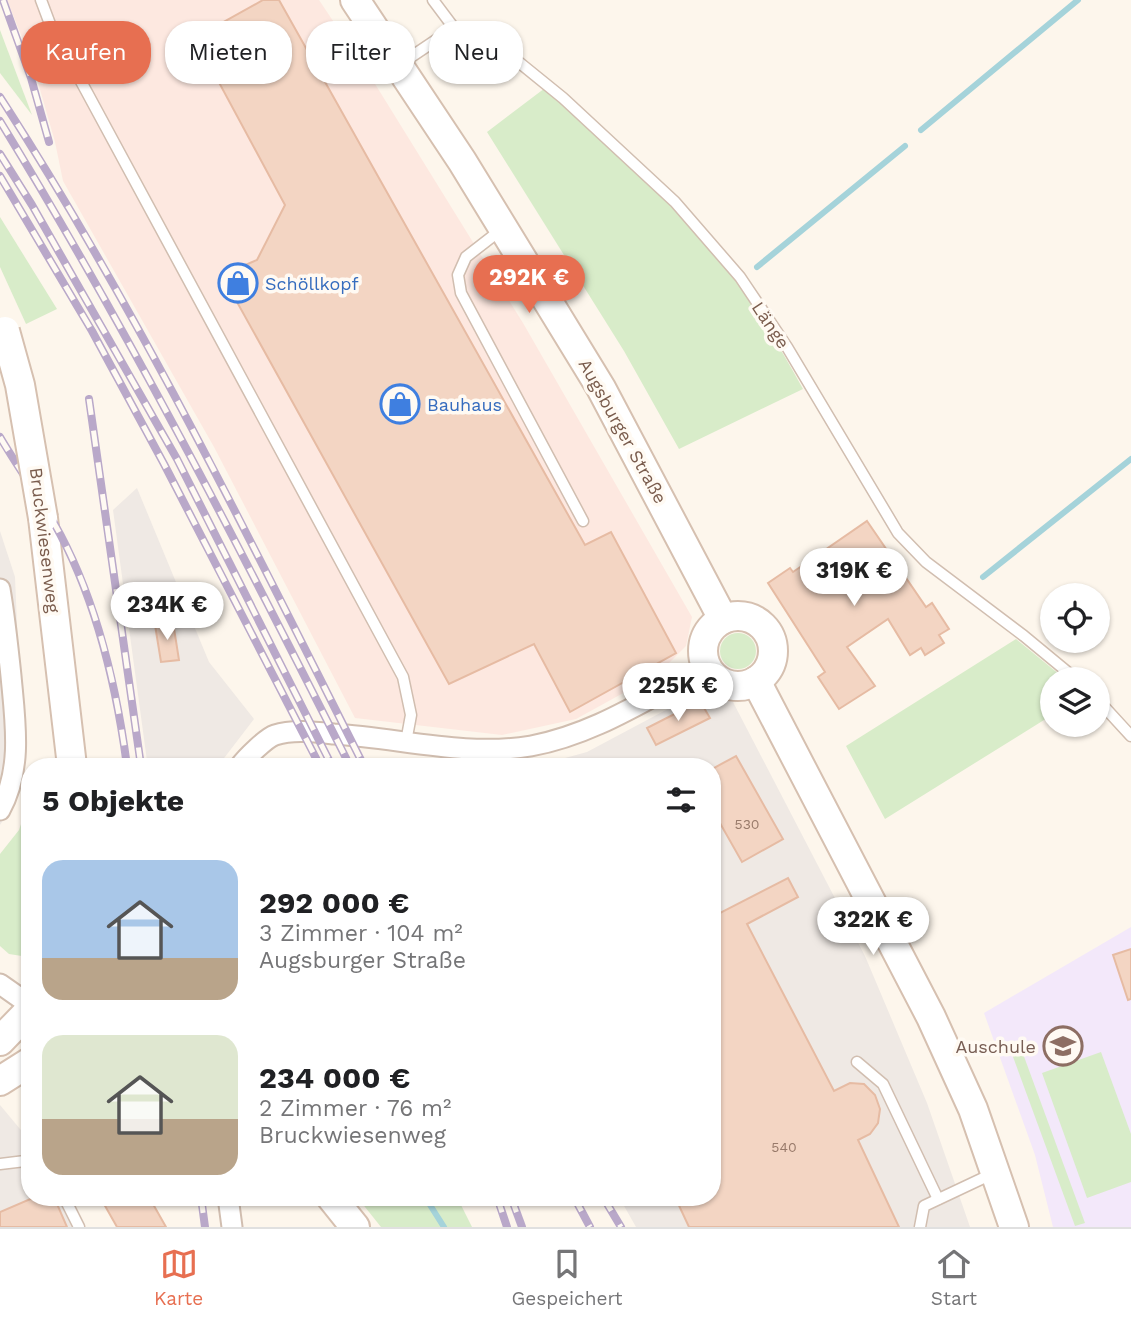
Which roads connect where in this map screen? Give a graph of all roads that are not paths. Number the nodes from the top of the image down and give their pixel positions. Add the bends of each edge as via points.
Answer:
1 (41, 0) edge
2 (47, 0) edge
3 (355, 0) edge
4 (433, 0) edge
5 (369, 21) edge
6 (449, 21) edge
7 (523, 66) edge
8 (410, 84) edge
9 (504, 228) junction
10 (3, 324) edge
11 (583, 521) dead end
12 (0, 589) edge
13 (723, 619) junction
14 (0, 645) edge
15 (1061, 667) edge
16 (707, 668) junction
17 (10, 674) junction
18 (756, 681) junction
19 (1110, 713) edge
20 (1131, 736) edge
21 (406, 742) junction
22 (71, 758) edge
23 (246, 758) edge
24 (0, 810) edge
25 (0, 984) edge
26 (21, 999) edge
27 (21, 1019) edge
28 (0, 1041) edge
29 (857, 1062) dead end
30 (21, 1068) edge
31 (0, 1081) edge
32 (21, 1161) edge
33 (0, 1164) edge
34 (995, 1172) junction
35 (938, 1199) junction
36 (68, 1206) edge
37 (229, 1206) edge
38 (338, 1206) edge
39 (79, 1227) edge
40 (232, 1227) edge
41 (355, 1227) edge
42 (920, 1227) edge
43 (1014, 1227) edge

1 - 2 lane
1 - 21 lane via 403,677 411,715
3 - 5 street, Augsburger Straße
4 - 6 lane, Länge
7 - 15 lane, Länge via 675,202 740,277 898,533 935,570
8 - 9 street, Augsburger Straße
9 - 11 lane via 466,257 458,275 461,293
9 - 13 street, Augsburger Straße via 601,388
10 - 22 street, Bruckwiesenweg, bridge via 23,398 43,518
12 - 17 street
13 - 16 street via 704,641
13 - 18 street via 749,617 769,634 772,660
14 - 17 lane
16 - 18 street via 730,685
16 - 21 street via 625,713 566,738 490,751
17 - 24 street via 15,765
18 - 34 street via 931,1017 973,1109
19 - 20 lane
21 - 23 street via 308,732 274,735
25 - 26 street
27 - 28 street
29 - 35 lane via 883,1084
30 - 31 street
32 - 33 lane
34 - 35 lane
34 - 43 street
35 - 42 lane via 924,1206
36 - 39 lane
37 - 40 street
38 - 41 street

